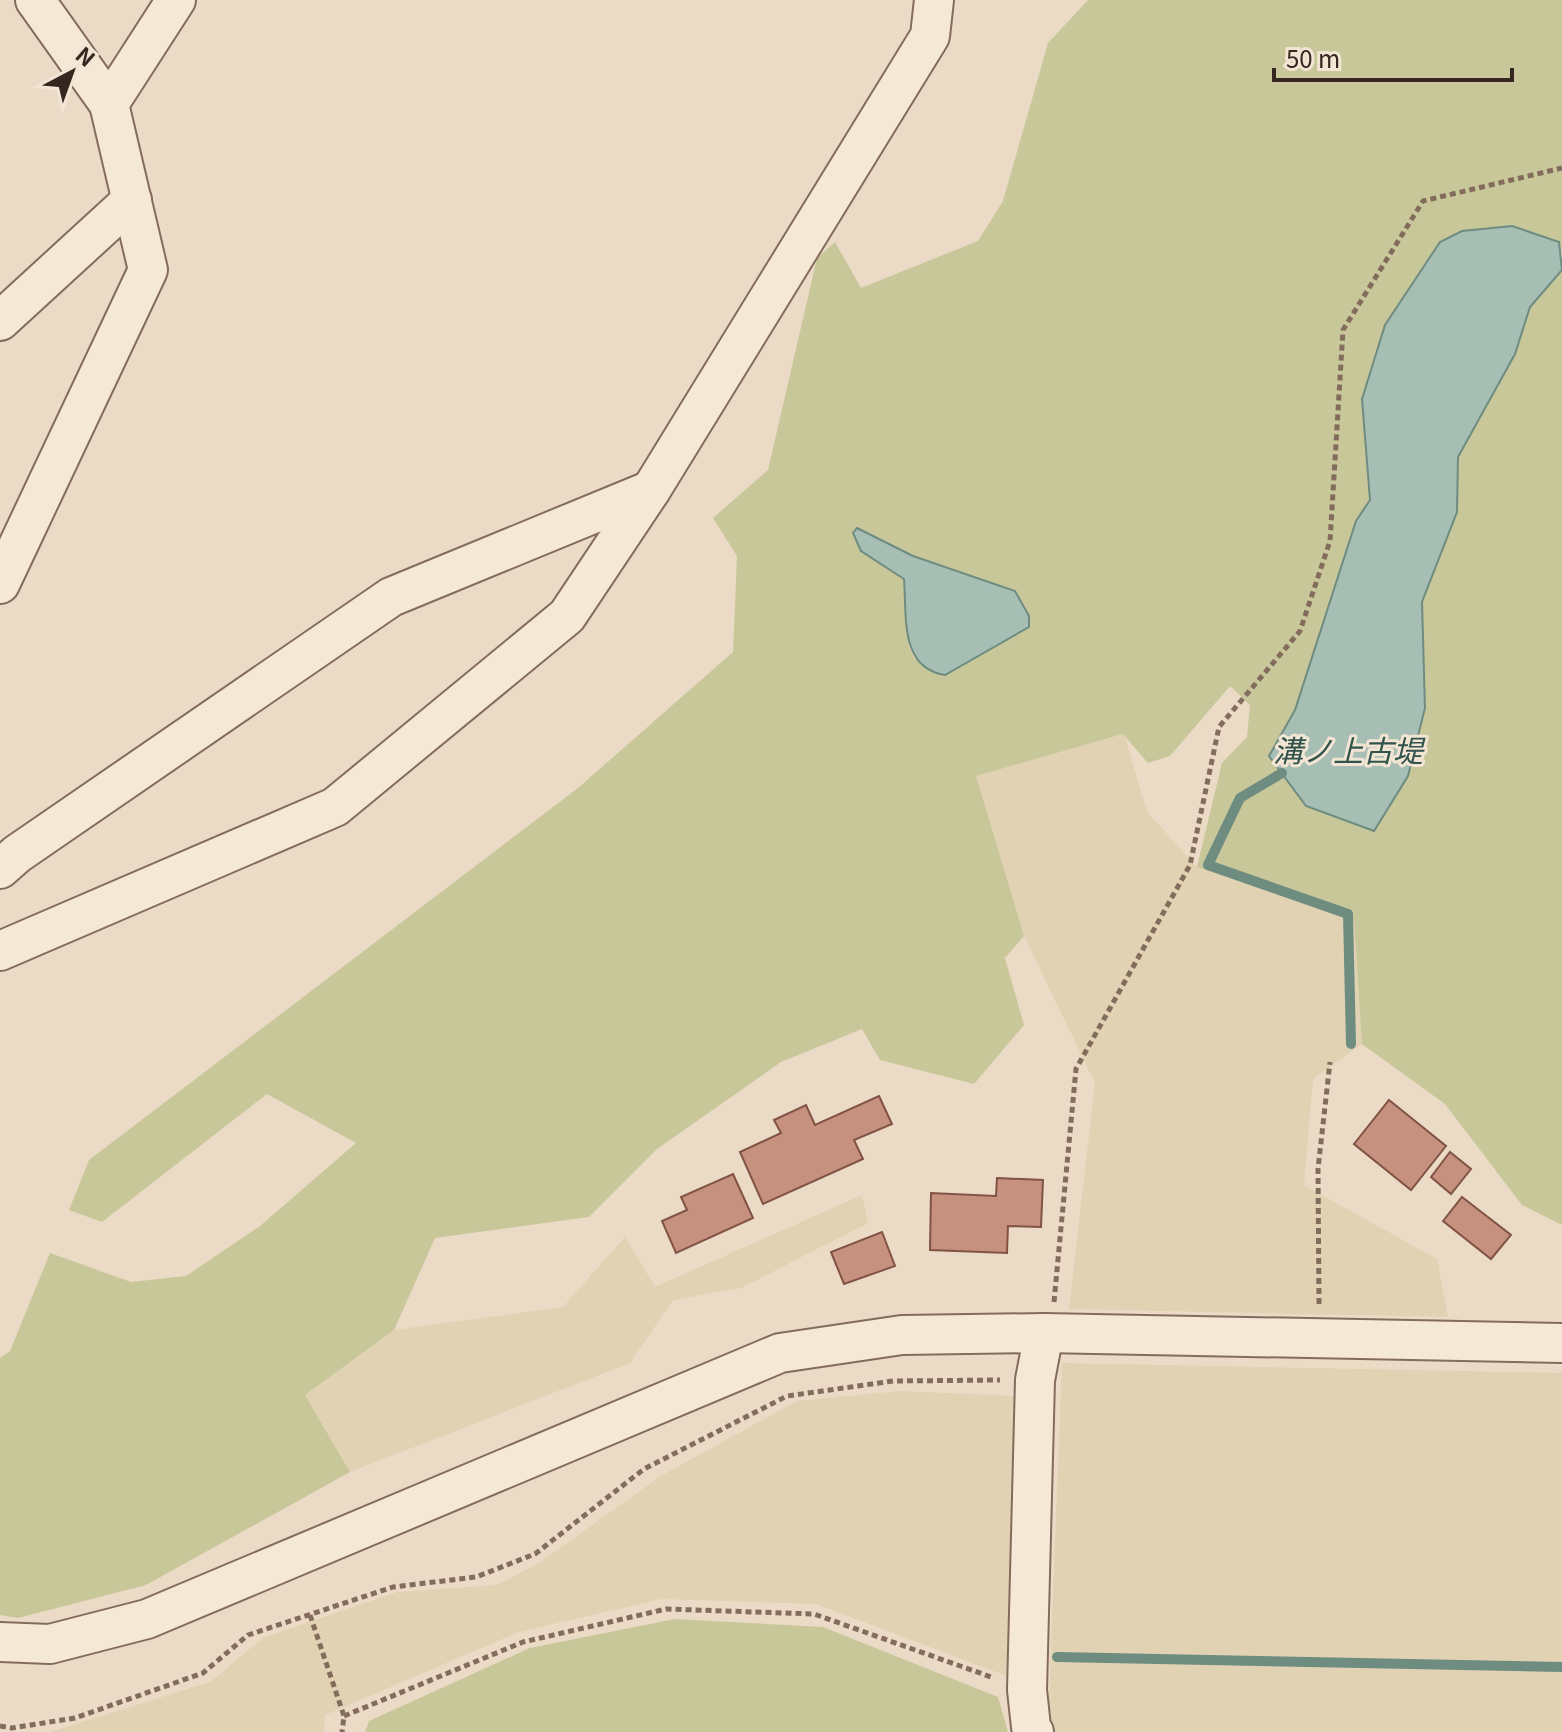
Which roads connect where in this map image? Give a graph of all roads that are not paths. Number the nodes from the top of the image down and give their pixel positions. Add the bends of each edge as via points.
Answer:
1 (35, 0) edge
2 (176, 0) edge
3 (934, 0) edge
4 (109, 104) junction
5 (132, 200) junction
6 (0, 321) edge
7 (651, 490) junction
8 (0, 584) edge
9 (0, 869) edge
10 (0, 951) edge
11 (1044, 1333) junction
12 (1562, 1343) edge
13 (0, 1642) edge
14 (1034, 1732) edge

1 - 4 street
2 - 4 street
3 - 7 street via 930,36
4 - 5 street
5 - 6 street
5 - 8 street via 148,270
7 - 9 street via 391,597
7 - 10 street via 567,616 335,807
11 - 12 street
11 - 13 street via 902,1335 780,1353 147,1619 50,1644
11 - 14 street via 1035,1380 1027,1690

